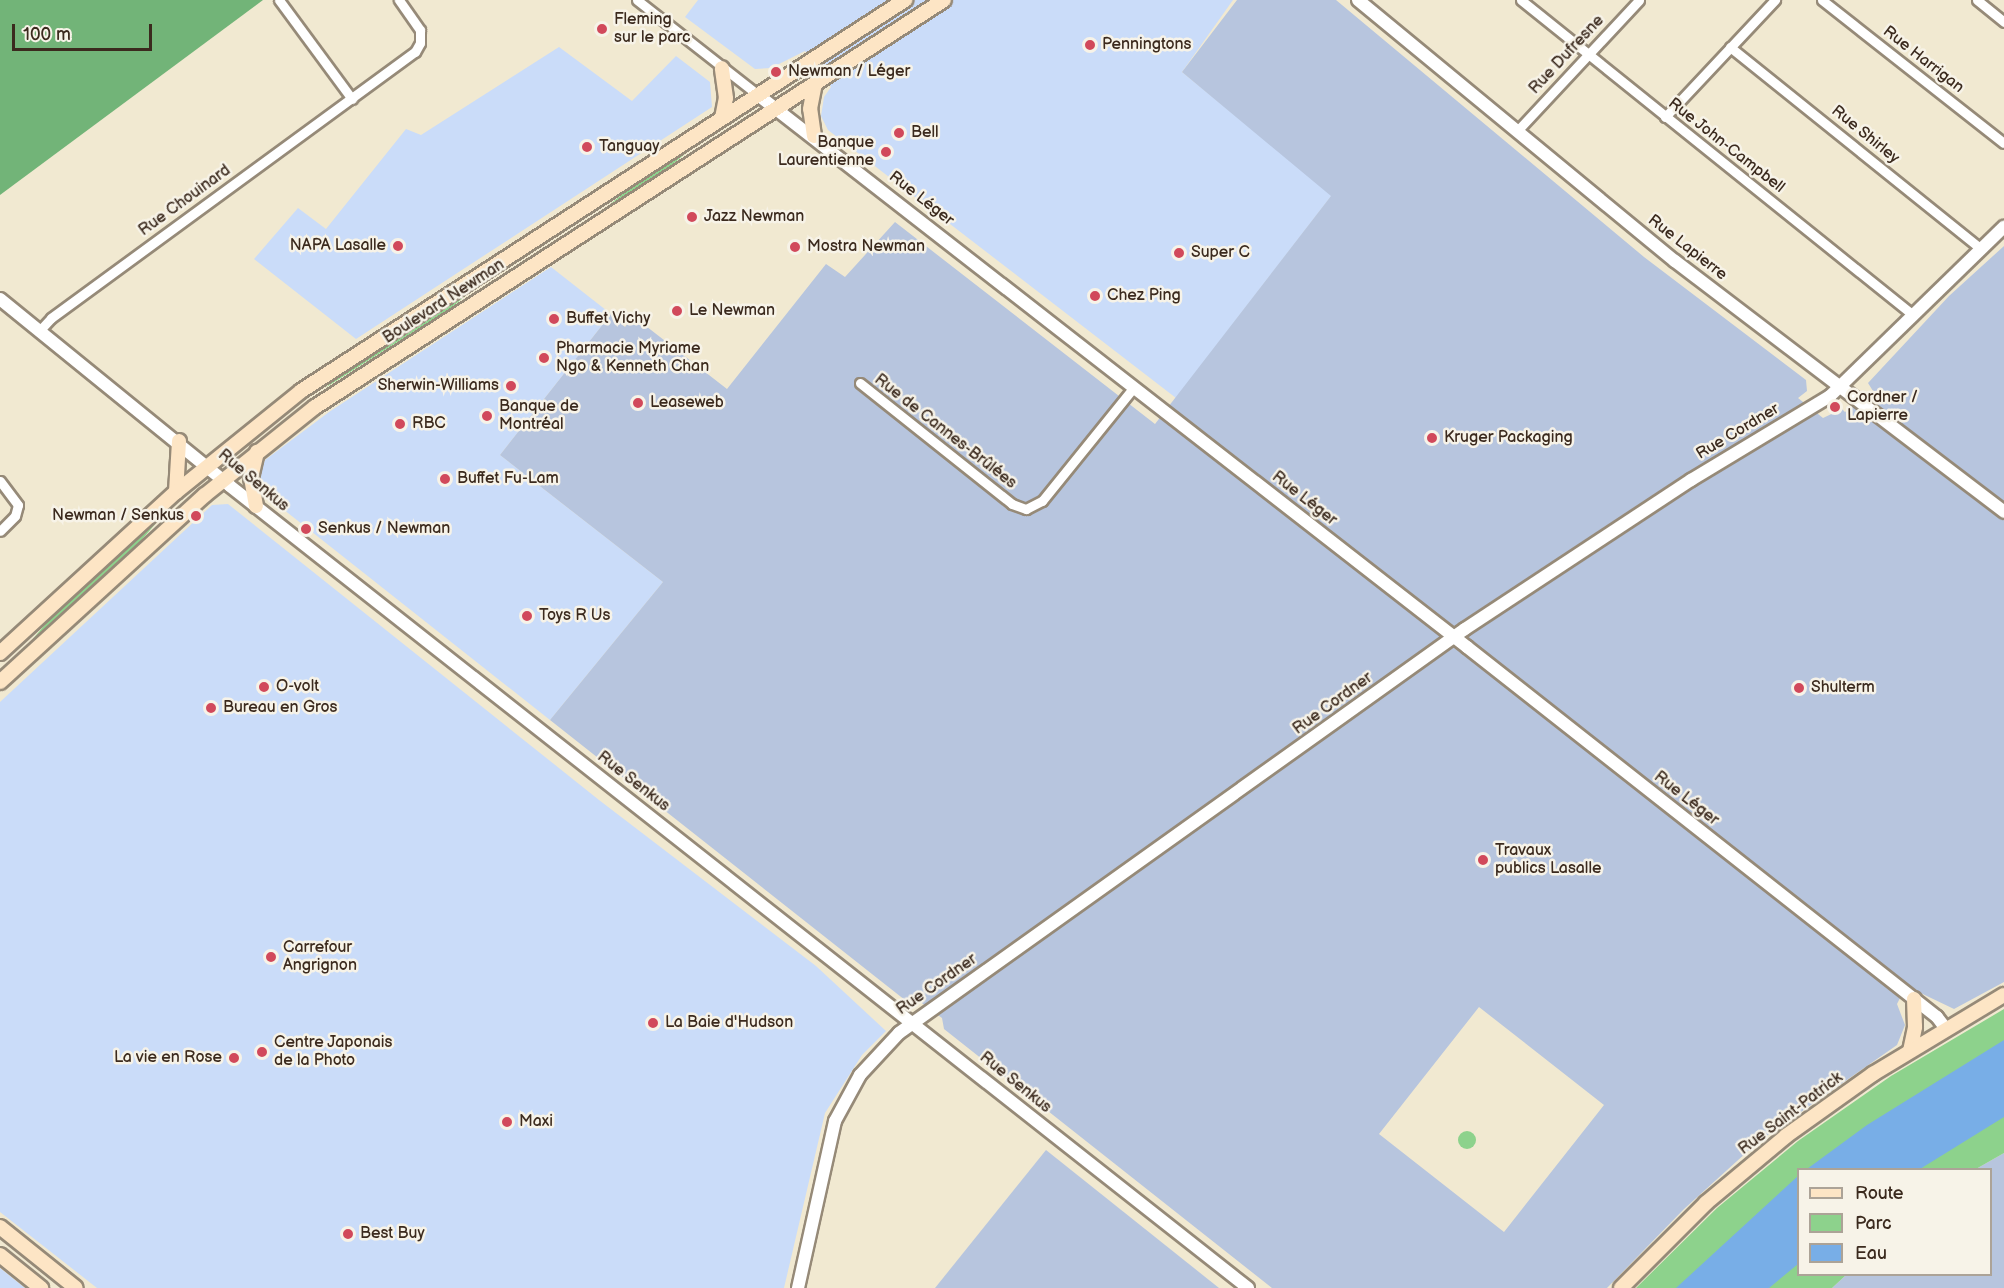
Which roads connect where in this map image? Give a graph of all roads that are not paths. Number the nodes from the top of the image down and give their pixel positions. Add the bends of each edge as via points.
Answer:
1 (279, 0) edge
2 (399, 0) edge
3 (637, 0) edge
4 (905, 0) edge
5 (944, 0) edge
6 (1358, 0) edge
7 (1521, 0) edge
8 (1639, 0) edge
9 (1775, 0) edge
10 (1822, 0) edge
11 (1977, 0) edge
12 (2004, 22) edge
13 (1730, 47) junction
14 (1588, 55) junction
15 (722, 68) junction
16 (815, 83) junction
17 (758, 95) junction
18 (352, 99) junction
19 (777, 108) junction
20 (1665, 117) junction
21 (722, 118) junction
22 (1517, 131) junction
23 (814, 136) junction
24 (2004, 143) edge
25 (2004, 227) edge
26 (1980, 248) junction
27 (0, 299) edge
28 (1913, 315) junction
29 (40, 330) junction
30 (860, 384) dead end
31 (1134, 387) junction
32 (1841, 387) junction
33 (179, 441) junction
34 (257, 452) junction
35 (208, 465) junction
36 (223, 480) junction
37 (0, 481) edge
38 (176, 492) junction
39 (256, 506) junction
40 (2004, 512) edge
41 (0, 531) edge
42 (1453, 637) junction
43 (0, 653) edge
44 (0, 682) edge
45 (2004, 995) edge
46 (1914, 999) junction
47 (912, 1023) junction
48 (1946, 1029) junction
49 (1910, 1051) junction
50 (0, 1227) edge
51 (0, 1255) edge
52 (41, 1288) edge
53 (76, 1288) edge
54 (798, 1288) edge
55 (1248, 1288) edge
56 (1621, 1288) edge

1 - 18 street
2 - 18 street, Rue Chouinard via 419,28 418,47
3 - 15 street, Rue Léger
4 - 17 main road, Boulevard Newman
5 - 16 main road, Boulevard Newman
6 - 22 street, Rue Lapierre
7 - 14 street, Rue John-Campbell
8 - 14 street, Rue Dufresne
9 - 13 street
10 - 24 street, Rue Harrigan
11 - 12 street
13 - 20 street
13 - 26 street, Rue Shirley
14 - 20 street, Rue John-Campbell
14 - 22 street, Rue Dufresne
15 - 17 street, Rue Léger
15 - 21 main road via 726,98
16 - 19 main road, Boulevard Newman
16 - 23 main road via 810,109
17 - 19 street, Rue Léger
17 - 21 main road, Boulevard Newman
18 - 29 street, Rue Chouinard via 51,318
19 - 23 street, Rue Léger
19 - 34 main road, Boulevard Newman via 343,388
20 - 28 street, Rue John-Campbell
21 - 35 main road, Boulevard Newman via 345,361
22 - 32 street, Rue Lapierre via 1675,261
23 - 31 street, Rue Léger
25 - 26 street, Rue Cordner
26 - 28 street, Rue Cordner
27 - 29 street, Rue Senkus
28 - 32 street, Rue Cordner
29 - 33 street, Rue Senkus
30 - 31 street, Rue de Cannes-Brûlées via 1012,504 1026,508 1041,501
31 - 42 street, Rue Léger
32 - 40 street, Rue Lapierre
32 - 42 street, Rue Cordner via 1691,480
33 - 35 street, Rue Senkus
33 - 38 main road
34 - 36 main road, Boulevard Newman
34 - 39 main road via 251,478
35 - 36 street, Rue Senkus
35 - 38 main road, Boulevard Newman
36 - 39 street, Rue Senkus
36 - 44 main road, Boulevard Newman
37 - 41 street via 18,506 15,516
38 - 43 main road, Boulevard Newman
39 - 47 street, Rue Senkus
42 - 46 street, Rue Léger
42 - 47 street, Rue Cordner
45 - 48 main road, Rue Saint-Patrick
46 - 48 street, Rue Léger
46 - 49 main road via 1915,1027
47 - 54 street, Rue Cordner via 870,1062 837,1116 823,1162
47 - 55 street, Rue Senkus
48 - 49 main road, Rue Saint-Patrick
49 - 56 main road, Rue Saint-Patrick via 1771,1147 1706,1203
50 - 53 main road
51 - 52 main road

